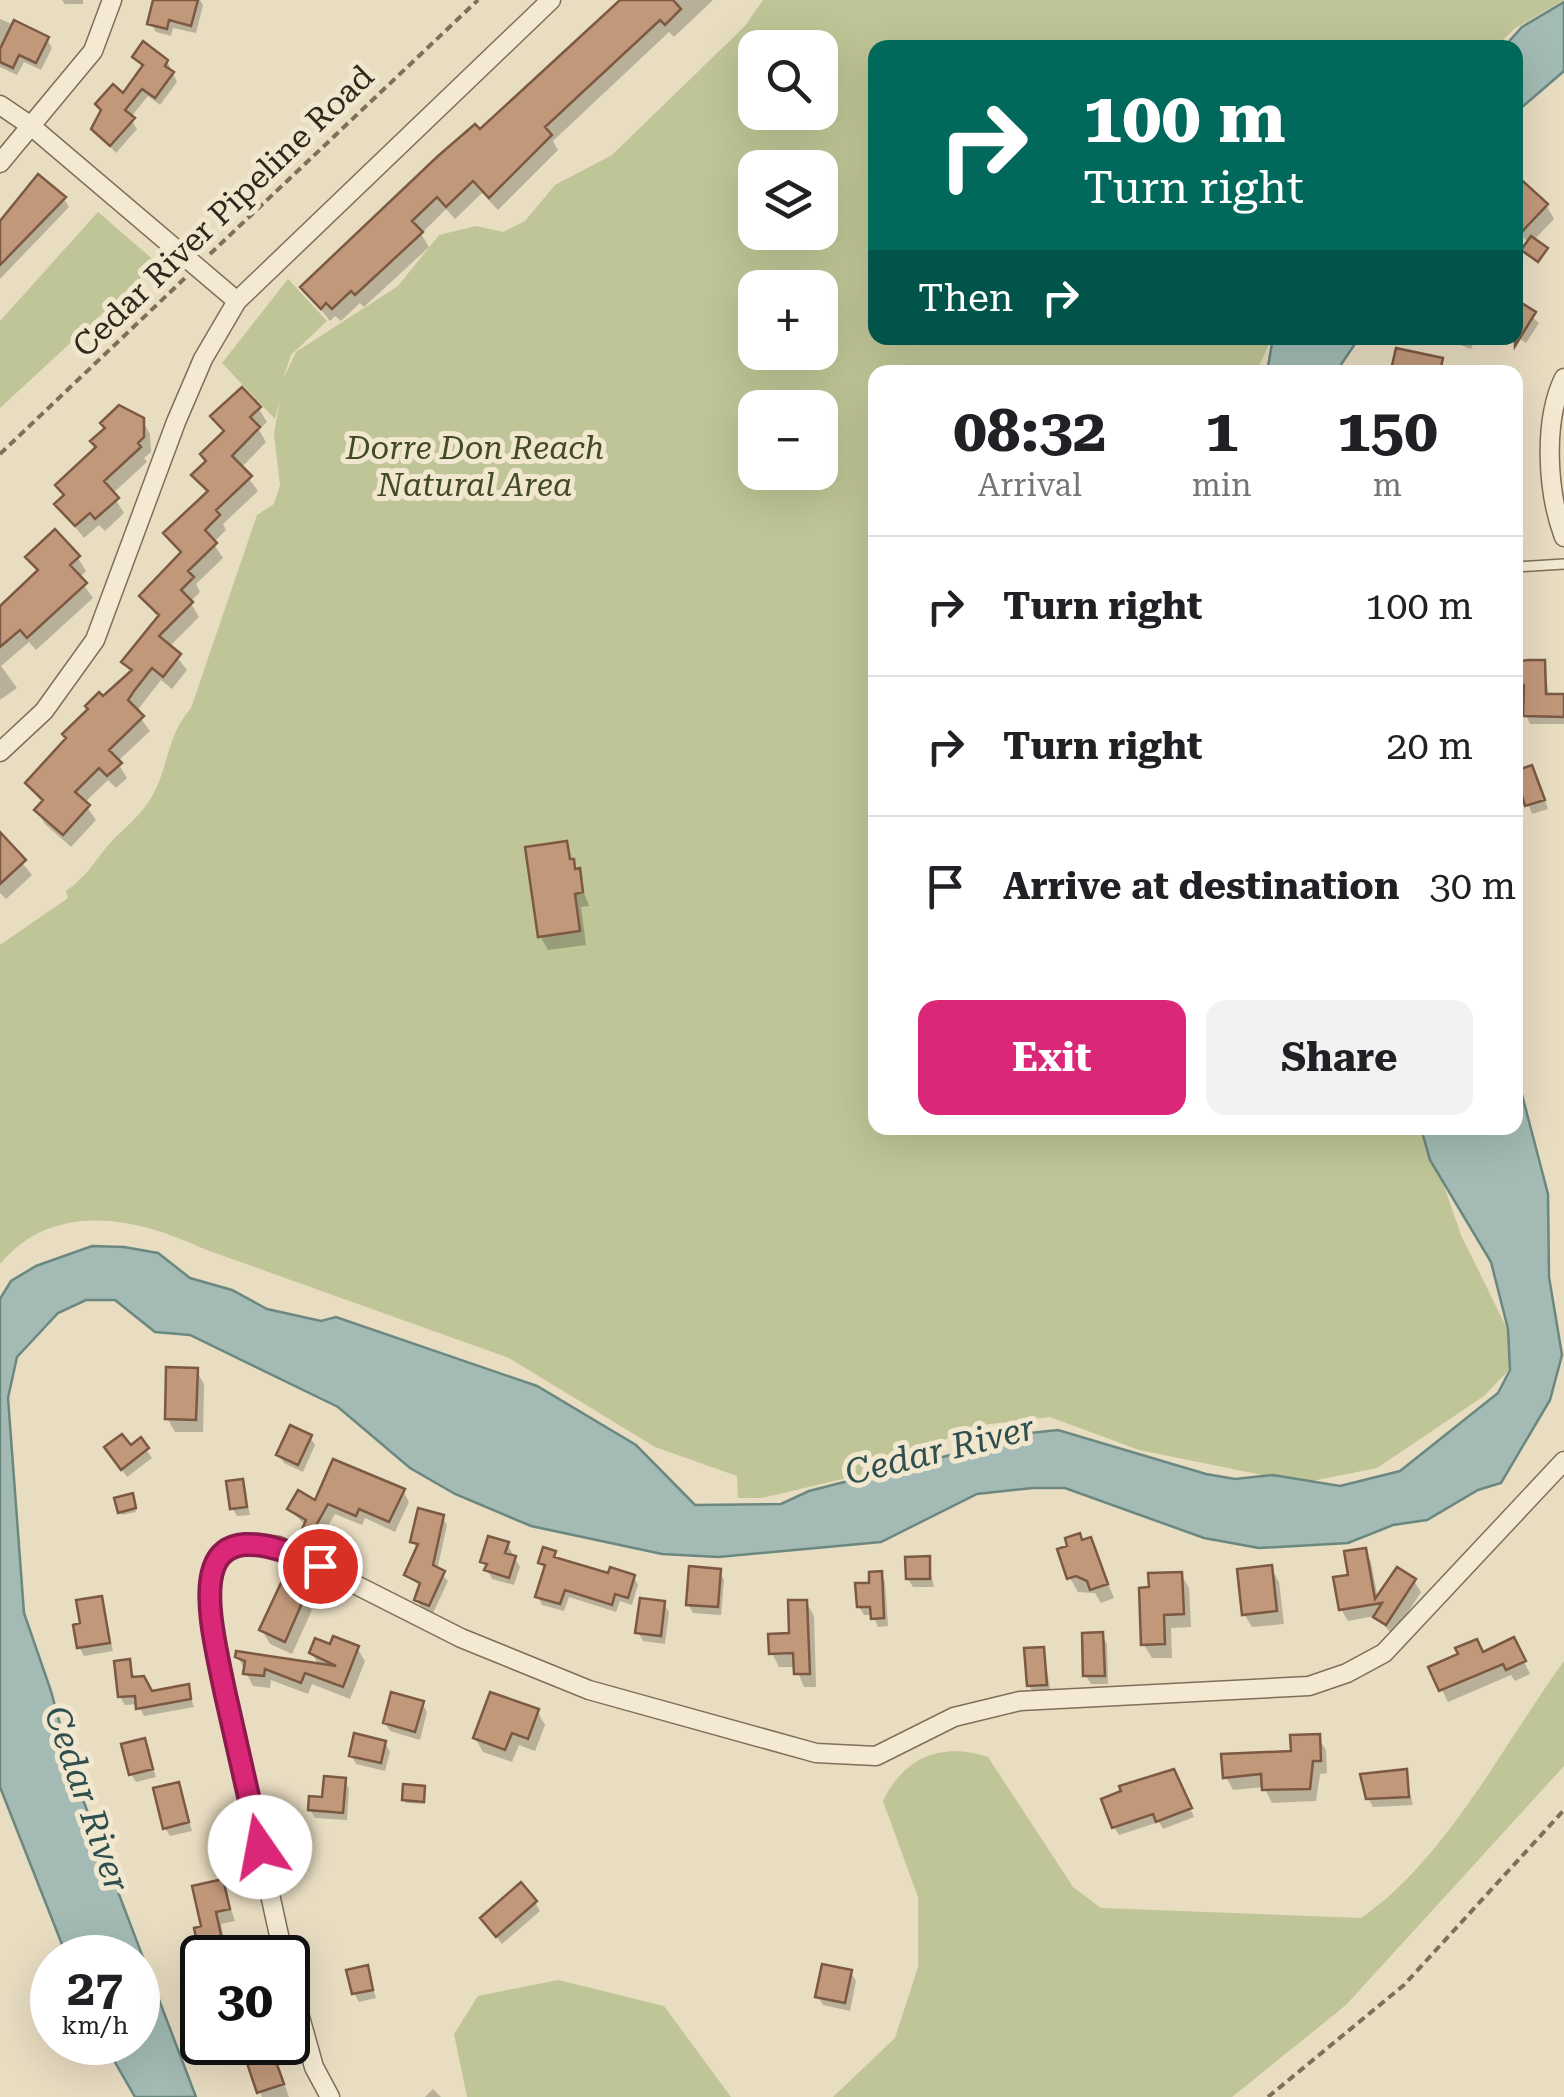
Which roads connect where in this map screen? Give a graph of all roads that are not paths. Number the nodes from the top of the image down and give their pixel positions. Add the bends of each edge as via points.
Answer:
1 (112, 0) edge
2 (552, 0) edge
3 (0, 105) edge
4 (31, 126) junction
5 (0, 163) edge
6 (237, 301) junction
7 (1564, 378) edge
8 (1564, 536) edge
9 (1564, 564) edge
10 (1523, 567) edge
11 (0, 752) edge
12 (1564, 1461) edge
13 (279, 1935) edge
14 (310, 2053) edge
15 (330, 2097) edge

1 - 4 street via 93,52
2 - 6 street
3 - 4 street
4 - 5 street
4 - 6 street
6 - 11 street via 176,422 94,640 44,711
7 - 8 street via 1552,409 1553,482
9 - 10 lane
12 - 13 street via 1384,1653 1347,1674 1309,1686 984,1706 876,1756 778,1745 588,1690 461,1638 279,1546 234,1546 218,1559 208,1589 211,1626
14 - 15 street

